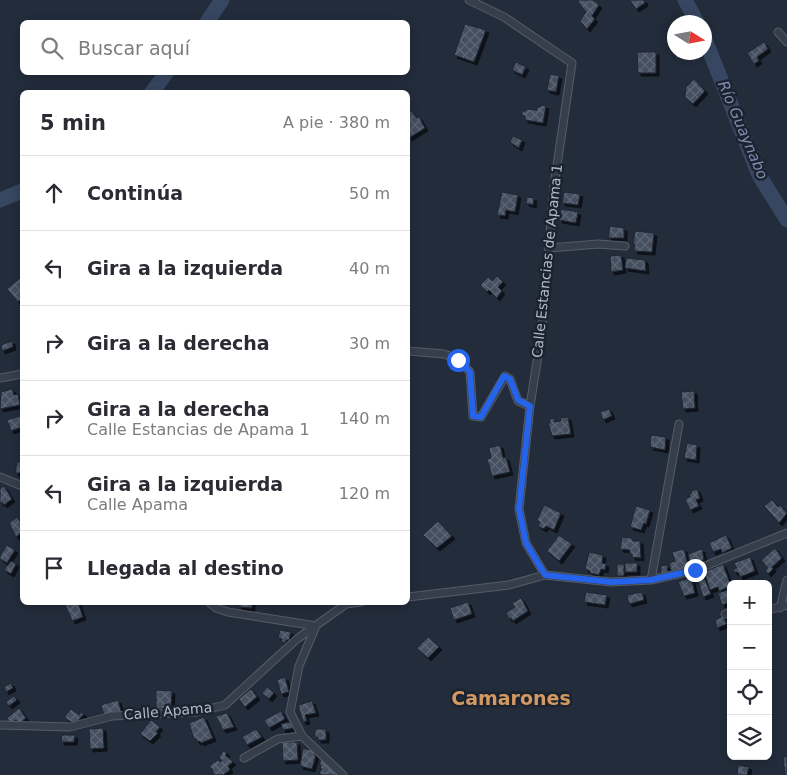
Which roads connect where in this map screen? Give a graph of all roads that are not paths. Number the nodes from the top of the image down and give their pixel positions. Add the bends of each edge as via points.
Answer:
1 (469, 0) edge
2 (778, 32) dead end
3 (787, 42) edge
4 (625, 246) dead end
5 (550, 248) junction
6 (410, 351) edge
7 (20, 374) edge
8 (0, 378) edge
9 (530, 406) junction
10 (678, 424) dead end
11 (0, 477) edge
12 (20, 485) edge
13 (787, 533) edge
14 (545, 575) junction
15 (651, 580) junction
16 (787, 580) edge
17 (410, 597) edge
18 (212, 605) edge
19 (343, 605) edge
20 (784, 606) edge
21 (316, 626) junction
22 (0, 725) edge
23 (302, 736) junction
24 (244, 758) dead end
25 (343, 775) edge

1 - 5 street, Calle Estancias de Apama 1 via 504,17 572,63 554,186
2 - 3 street
4 - 5 street via 598,244
5 - 9 street, Calle Estancias de Apama 1
6 - 9 street via 444,354 458,360 470,372 473,416 481,417 504,376 510,379 518,400
7 - 8 street
9 - 14 street, Calle Estancias de Apama 1 via 519,509 526,543
10 - 15 street
11 - 12 street
13 - 15 street via 695,570
14 - 15 street via 611,582
14 - 17 street via 509,585
16 - 20 street
18 - 21 street via 228,612
19 - 21 street, Calle Apama
21 - 22 street, Calle Apama via 297,639 225,705 196,712 112,716 70,727
21 - 23 street via 299,666 290,712
23 - 24 street via 278,739
23 - 25 street

